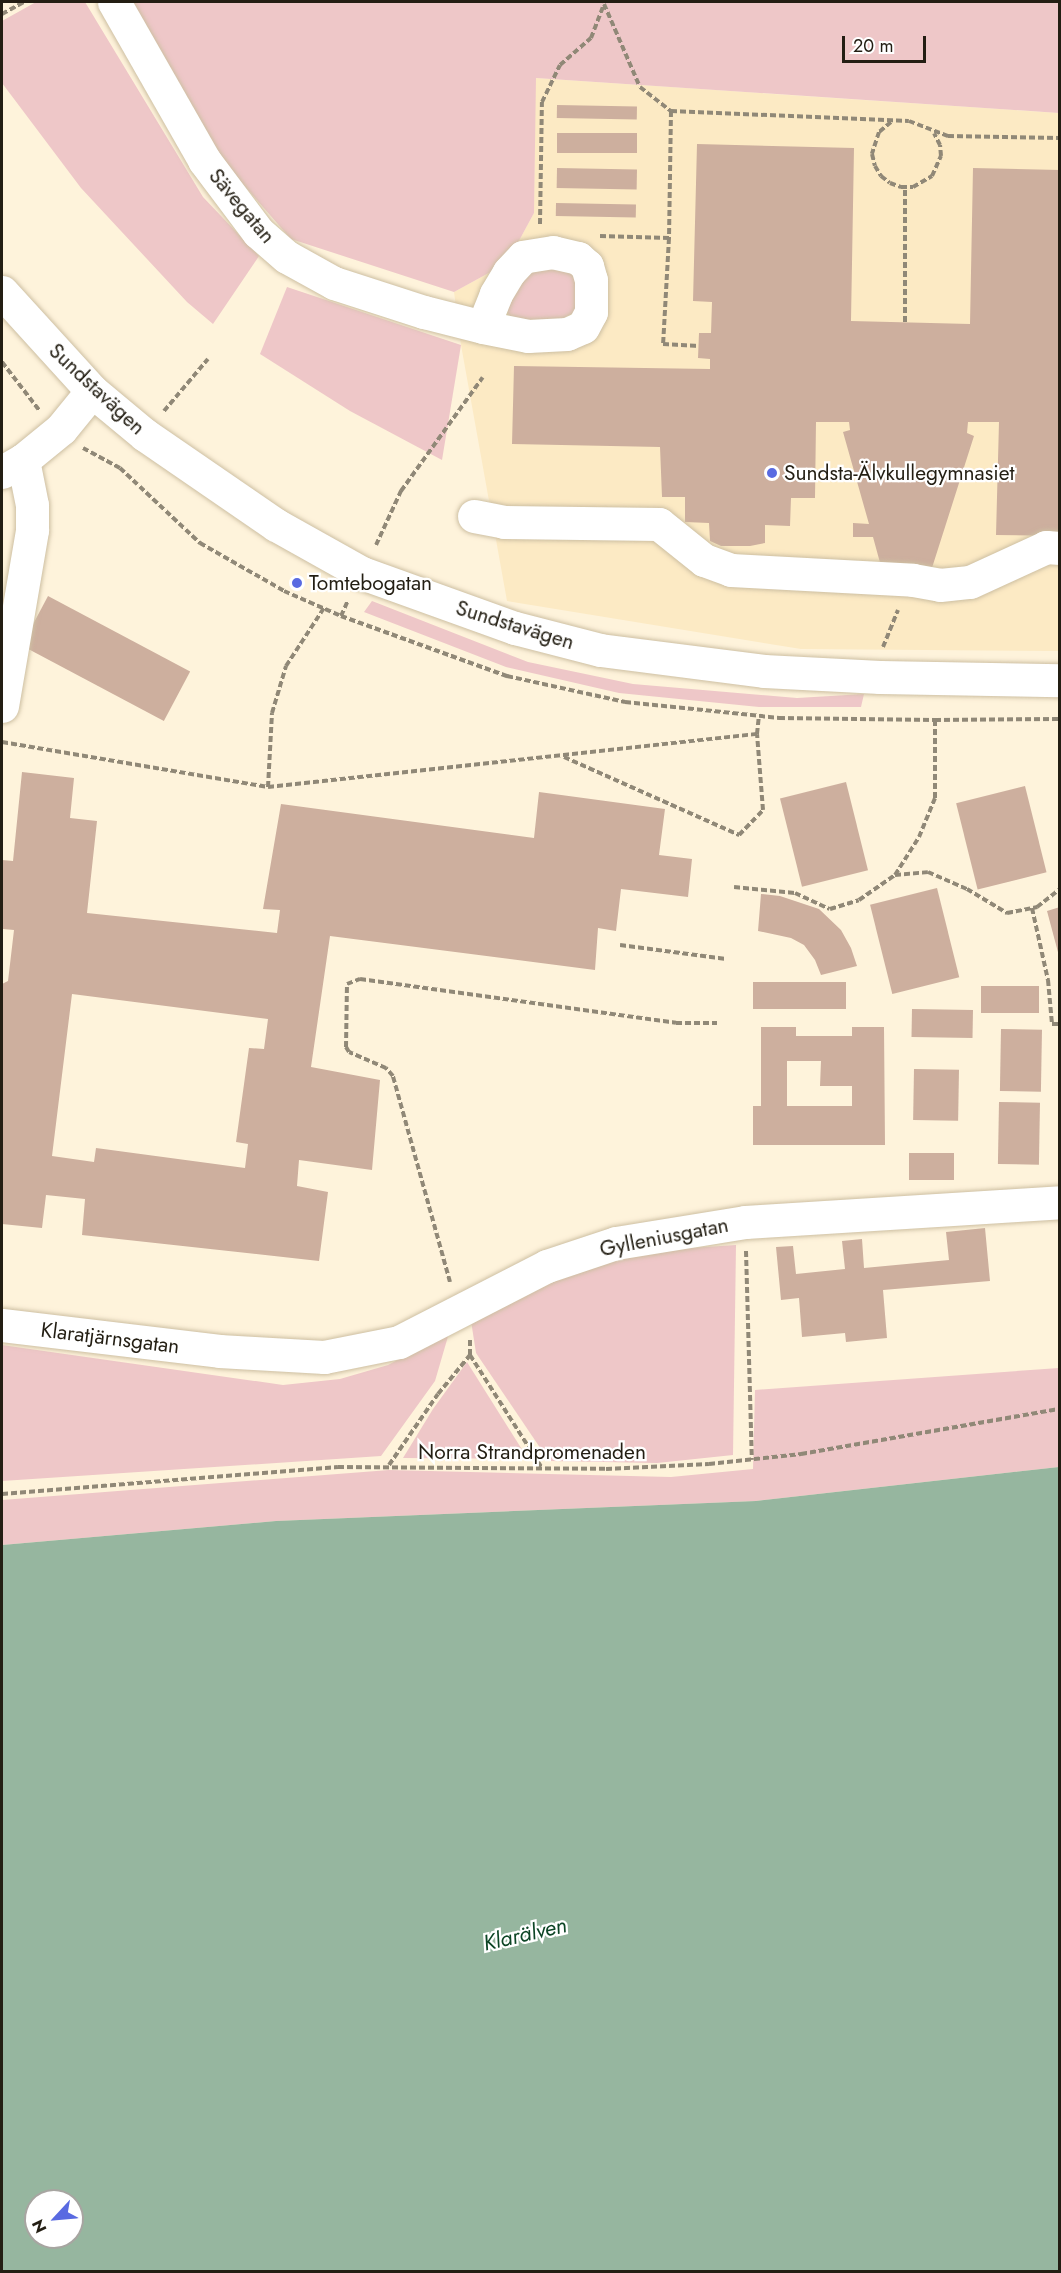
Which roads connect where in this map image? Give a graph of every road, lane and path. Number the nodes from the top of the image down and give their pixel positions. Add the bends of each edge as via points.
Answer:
1 (24, 2) edge
2 (114, 2) edge
3 (604, 2) edge
4 (2, 14) edge
5 (671, 111) junction
6 (894, 121) junction
7 (932, 130) junction
8 (1059, 138) edge
9 (905, 187) junction
10 (596, 236) dead end
11 (669, 238) junction
12 (539, 252) junction
13 (2, 292) edge
14 (904, 322) dead end
15 (483, 327) junction
16 (699, 346) dead end
17 (208, 359) dead end
18 (2, 362) edge
19 (483, 377) dead end
20 (92, 391) junction
21 (36, 407) dead end
22 (158, 418) dead end
23 (12, 466) edge
24 (474, 516) dead end
25 (380, 537) dead end
26 (1059, 548) edge
27 (324, 608) dead end
28 (1059, 680) edge
29 (2, 706) edge
30 (759, 716) dead end
31 (935, 720) dead end
32 (757, 734) junction
33 (2, 742) edge
34 (562, 756) junction
35 (268, 787) junction
36 (895, 875) junction
37 (734, 887) dead end
38 (1059, 890) edge
39 (1032, 908) junction
40 (620, 945) dead end
41 (726, 959) dead end
42 (717, 1023) dead end
43 (1059, 1024) edge
44 (1059, 1202) edge
45 (745, 1222) junction
46 (459, 1313) junction
47 (2, 1325) edge
48 (219, 1351) joint
49 (470, 1355) junction
50 (1059, 1409) edge
51 (752, 1460) junction
52 (389, 1466) junction
53 (543, 1469) junction
54 (2, 1494) edge

1 - 4 path
2 - 15 street, Sävegatan via 204,160 258,232 287,257 334,283
3 - 5 path via 640,87
3 - 12 path via 591,38 560,65 542,102
5 - 6 path
5 - 11 path
6 - 7 path via 920,124
6 - 9 path via 879,132 872,154 881,176
7 - 8 path via 948,136
7 - 9 path via 940,145 938,166 924,183
9 - 14 path
10 - 11 path
11 - 16 path via 663,344
12 - 15 street via 523,257 509,272
12 - 15 street, Sävegatan via 578,258 587,266 591,312 583,327 567,334 528,336
13 - 20 street, Sundstavägen
17 - 22 path
18 - 21 path
19 - 25 path via 401,491
20 - 23 street via 61,429
20 - 28 street, Sundstavägen via 203,477 317,549 362,573 515,628 600,650 764,671
23 - 29 street via 32,504 32,530
24 - 26 street via 504,522 659,524 704,560 732,570 914,580 940,585 970,582 1046,548
27 - 35 path via 286,666 272,713
30 - 32 path
31 - 36 path via 935,798 919,837
32 - 34 path
32 - 34 path via 762,810 739,835
33 - 35 path
34 - 35 path
36 - 37 path via 859,900 830,909 795,893
36 - 39 path via 928,872 1007,913
38 - 39 path
39 - 43 path via 1048,980 1052,1024
40 - 41 path
42 - 46 path via 676,1023 360,979 347,984 346,1047 349,1052 386,1068 393,1076
44 - 45 street, Gylleniusgatan
45 - 46 street, Gylleniusgatan via 616,1243 547,1266
45 - 51 path
46 - 48 street, Gylleniusgatan via 399,1342 324,1357
46 - 49 path via 470,1341
47 - 48 street, Klaratjärnsgatan
49 - 52 path
49 - 53 path
50 - 51 path, Norra Strandpromenaden
51 - 53 path, Norra Strandpromenaden via 663,1467
52 - 53 path, Norra Strandpromenaden
52 - 54 path, Norra Strandpromenaden

